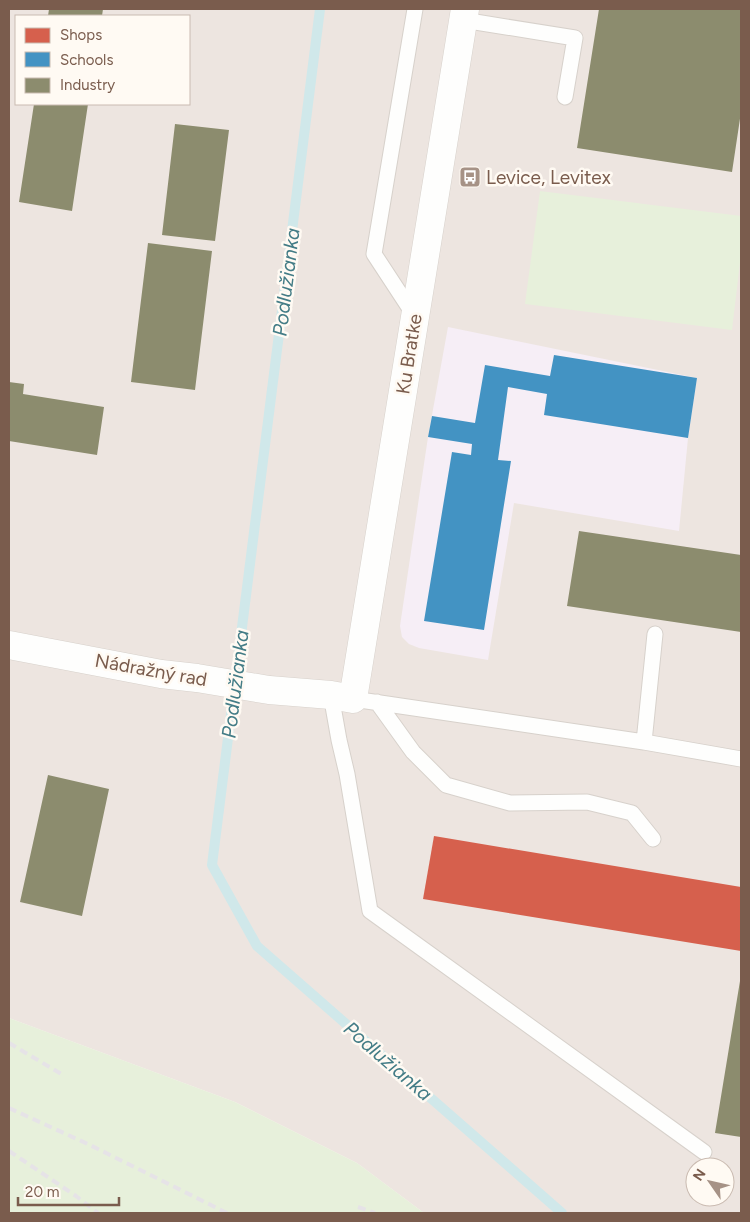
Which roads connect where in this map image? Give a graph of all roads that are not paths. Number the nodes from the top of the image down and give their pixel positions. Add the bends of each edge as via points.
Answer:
1 (415, 9) edge
2 (464, 14) edge
3 (565, 97) dead end
4 (415, 317) junction
5 (655, 634) dead end
6 (9, 644) edge
7 (354, 699) junction
8 (644, 742) junction
9 (741, 760) edge
10 (653, 839) dead end
11 (704, 1152) dead end

1 - 4 lane via 374,254
2 - 3 lane via 575,38
2 - 4 street, Ku Bratke
4 - 7 street, Ku Bratke
5 - 8 lane
6 - 7 street, Nádražný rad via 161,674
7 - 8 lane
7 - 10 lane via 446,785 510,803 587,802 632,813
7 - 11 lane via 339,740 370,911
8 - 9 lane

